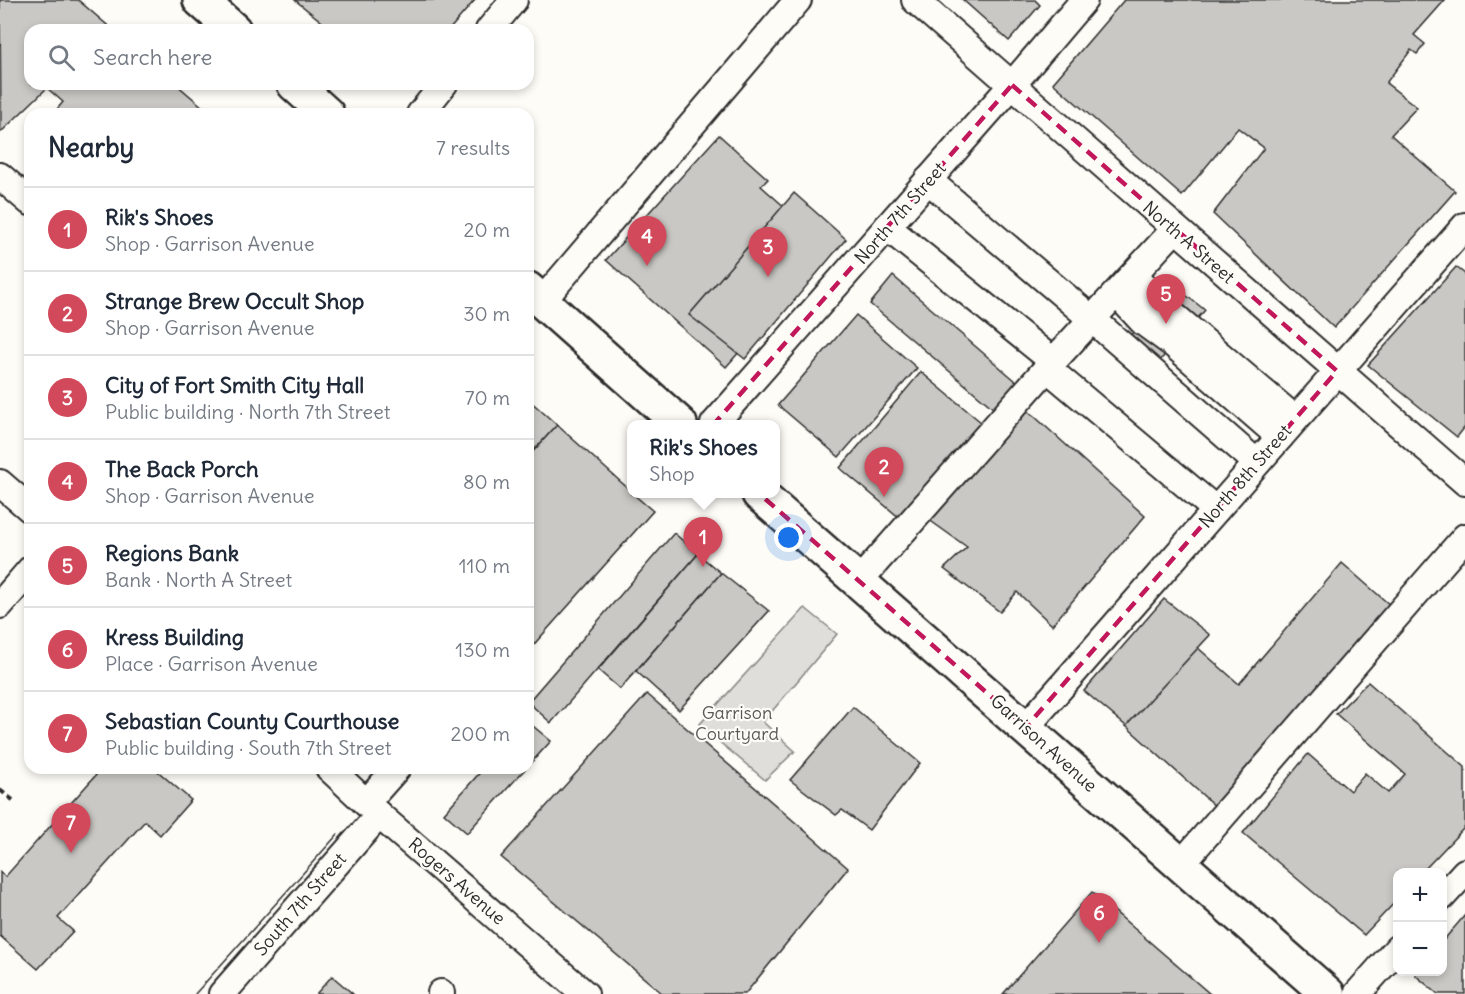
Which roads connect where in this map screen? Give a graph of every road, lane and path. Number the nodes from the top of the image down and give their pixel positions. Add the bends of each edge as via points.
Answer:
1 (513, 0) edge
2 (798, 0) edge
3 (915, 0) edge
4 (1084, 0) edge
5 (494, 24) edge
6 (1012, 85) junction
7 (301, 90) edge
8 (439, 90) edge
9 (320, 108) edge
10 (425, 108) edge
11 (0, 176) edge
12 (928, 180) junction
13 (24, 197) edge
14 (1465, 225) edge
15 (887, 227) junction
16 (1175, 229) junction
17 (1132, 276) junction
18 (535, 295) edge
19 (1093, 320) junction
20 (1050, 365) junction
21 (1337, 371) junction
22 (1245, 392) junction
23 (676, 420) edge
24 (718, 420) edge
25 (1287, 428) junction
26 (1257, 463) junction
27 (1465, 482) edge
28 (0, 483) edge
29 (764, 498) edge
30 (24, 504) edge
31 (1216, 510) junction
32 (1465, 537) edge
33 (24, 577) edge
34 (859, 581) junction
35 (0, 605) edge
36 (1026, 727) junction
37 (335, 774) edge
38 (393, 774) edge
39 (0, 790) edge
40 (14, 801) dead end
41 (372, 808) junction
42 (1181, 864) junction
43 (1465, 872) edge
44 (1447, 892) edge
45 (1393, 954) edge
46 (222, 994) edge
47 (585, 994) edge
48 (1328, 994) edge
49 (1357, 994) edge

1 - 5 street
2 - 18 street
3 - 6 street, North A Street
4 - 6 street, North 7th Street
6 - 12 street, North 7th Street
6 - 16 street, North A Street
7 - 9 main road
8 - 10 street
11 - 13 street
12 - 15 street, North 7th Street
12 - 19 street
14 - 21 street, North 8th Street
15 - 20 street
15 - 24 street, North 7th Street
16 - 17 street
16 - 21 street, North A Street
17 - 19 street
17 - 22 street via 1143,322
17 - 22 street via 1150,276 1238,353
18 - 23 main road
19 - 20 street
19 - 26 street
20 - 31 street
20 - 34 street
21 - 25 street, North 8th Street
21 - 27 street, North A Street
22 - 25 street
25 - 26 street, North 8th Street
26 - 31 street, North 8th Street
28 - 30 street
29 - 34 main road, Garrison Avenue
31 - 36 street, North 8th Street
32 - 42 street
33 - 35 street
34 - 36 main road, Garrison Avenue
36 - 42 main road, Garrison Avenue
37 - 41 street, Rogers Avenue
38 - 41 street, South 7th Street
39 - 40 path
41 - 46 street, South 7th Street
41 - 47 street, Rogers Avenue
42 - 48 main road, Garrison Avenue
43 - 44 street
45 - 49 street

